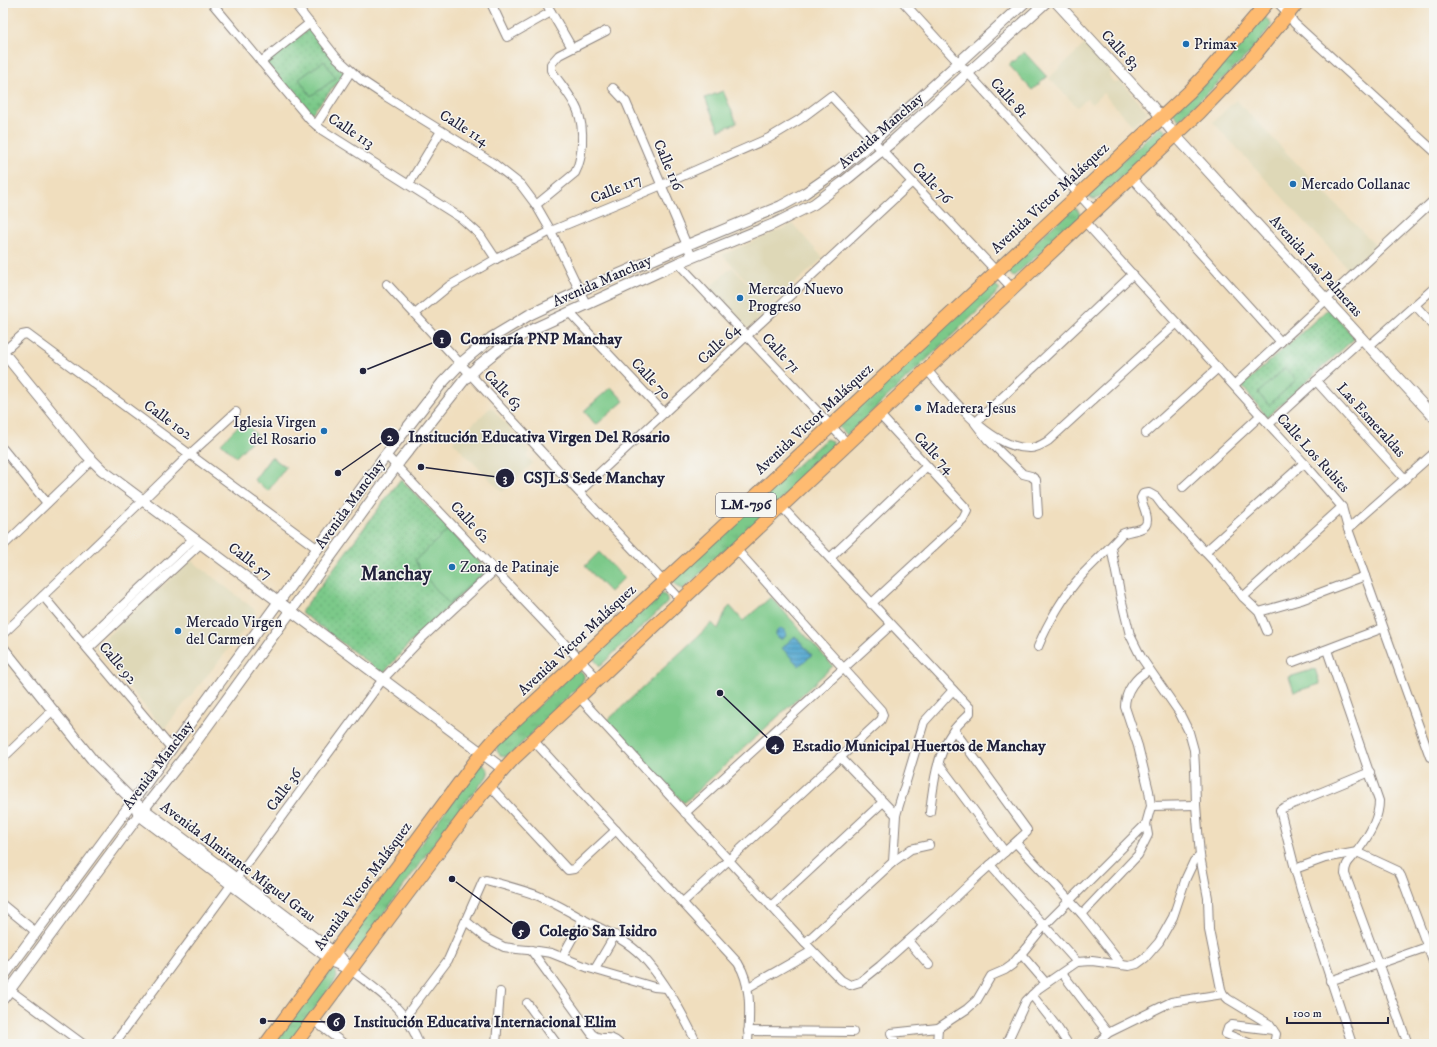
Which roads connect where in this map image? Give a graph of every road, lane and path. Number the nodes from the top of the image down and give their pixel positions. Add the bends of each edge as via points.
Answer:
1 (212, 3) edge
2 (294, 3) edge
3 (491, 3) edge
4 (546, 3) edge
5 (904, 3) edge
6 (1024, 3) edge
7 (1045, 3) edge
8 (1057, 3) edge
9 (1267, 3) edge
10 (1278, 3) edge
11 (1293, 8) edge
12 (551, 12) junction
13 (310, 23) junction
14 (606, 31) dead end
15 (572, 48) junction
16 (261, 62) junction
17 (959, 63) junction
18 (351, 71) junction
19 (969, 74) junction
20 (613, 88) dead end
21 (831, 96) joint
22 (1161, 117) junction
23 (316, 126) junction
24 (442, 131) junction
25 (1175, 135) junction
26 (873, 141) junction
27 (882, 150) junction
28 (1434, 151) edge
29 (1131, 177) junction
30 (912, 182) junction
31 (409, 184) junction
32 (662, 185) junction
33 (1078, 194) junction
34 (1434, 200) edge
35 (536, 205) junction
36 (1094, 211) junction
37 (1084, 221) junction
38 (551, 231) junction
39 (687, 244) junction
40 (692, 257) junction
41 (496, 259) junction
42 (678, 263) junction
43 (996, 271) junction
44 (1132, 274) junction
45 (387, 284) dead end
46 (1013, 288) junction
47 (1434, 288) edge
48 (580, 291) junction
49 (1327, 300) junction
50 (586, 304) junction
51 (1415, 305) junction
52 (569, 312) junction
53 (415, 314) junction
54 (1177, 323) junction
55 (1434, 326) edge
56 (746, 337) junction
57 (1280, 342) junction
58 (1366, 343) junction
59 (3, 352) edge
60 (461, 363) junction
61 (1218, 368) junction
62 (926, 370) junction
63 (470, 374) junction
64 (1316, 381) junction
65 (1234, 385) junction
66 (236, 412) dead end
67 (664, 414) junction
68 (880, 414) junction
69 (1261, 415) junction
70 (1434, 417) edge
71 (975, 423) junction
72 (1269, 424) junction
73 (830, 426) junction
74 (1146, 433) dead end
75 (848, 444) junction
76 (3, 449) edge
77 (1434, 453) edge
78 (190, 454) junction
79 (386, 455) junction
80 (92, 460) junction
81 (1304, 463) junction
82 (397, 465) junction
83 (927, 466) junction
84 (1405, 479) junction
85 (1183, 487) dead end
86 (579, 492) junction
87 (143, 500) junction
88 (47, 503) junction
89 (781, 506) junction
90 (1342, 507) junction
91 (1038, 514) dead end
92 (1348, 530) junction
93 (198, 540) junction
94 (3, 546) edge
95 (1111, 547) junction
96 (318, 549) junction
97 (736, 549) junction
98 (1205, 552) junction
99 (830, 558) junction
100 (495, 570) junction
101 (1365, 576) junction
102 (663, 581) junction
103 (43, 596) junction
104 (1244, 597) junction
105 (681, 600) junction
106 (279, 602) junction
107 (871, 604) junction
108 (290, 611) junction
109 (1259, 612) junction
110 (891, 624) junction
111 (1384, 628) junction
112 (1267, 631) dead end
113 (3, 634) edge
114 (85, 646) junction
115 (1038, 647) dead end
116 (3, 648) edge
117 (1327, 650) junction
118 (580, 659) junction
119 (1294, 662) dead end
120 (844, 668) junction
121 (1149, 670) junction
122 (383, 679) junction
123 (598, 679) junction
124 (953, 690) junction
125 (579, 696) junction
126 (53, 710) junction
127 (954, 730) junction
128 (533, 740) junction
129 (172, 748) junction
130 (482, 753) junction
131 (840, 757) junction
132 (1430, 757) dead end
133 (3, 758) edge
134 (939, 764) junction
135 (504, 769) junction
136 (1370, 772) junction
137 (489, 785) junction
138 (133, 802) junction
139 (883, 802) junction
140 (1196, 804) junction
141 (1151, 806) junction
142 (141, 812) junction
143 (930, 812) dead end
144 (685, 813) junction
145 (896, 815) junction
146 (1146, 824) junction
147 (616, 830) junction
148 (1016, 843) junction
149 (929, 845) dead end
150 (910, 849) junction
151 (894, 850) junction
152 (1005, 852) junction
153 (1357, 852) junction
154 (1200, 856) junction
155 (728, 860) junction
156 (893, 862) junction
157 (990, 865) junction
158 (1295, 869) junction
159 (234, 882) junction
160 (1070, 900) junction
161 (683, 902) junction
162 (3, 904) edge
163 (771, 906) junction
164 (1082, 914) junction
165 (583, 919) junction
166 (466, 921) junction
167 (1044, 926) junction
168 (36, 932) junction
169 (614, 935) junction
170 (908, 941) junction
171 (805, 943) junction
172 (1427, 947) junction
173 (531, 950) junction
174 (812, 951) junction
175 (1021, 954) junction
176 (332, 956) junction
177 (562, 957) junction
178 (1077, 962) junction
179 (1379, 964) junction
180 (1434, 964) edge
181 (929, 965) dead end
182 (1122, 965) junction
183 (351, 970) junction
184 (595, 970) junction
185 (1062, 973) junction
186 (3, 976) edge
187 (1330, 981) junction
188 (1046, 983) junction
189 (6, 988) edge
190 (666, 988) junction
191 (748, 988) junction
192 (500, 992) dead end
193 (1223, 994) junction
194 (1032, 995) junction
195 (3, 999) edge
196 (527, 1003) dead end
197 (405, 1017) junction
198 (313, 1020) junction
199 (938, 1028) junction
200 (1273, 1030) junction
201 (748, 1031) junction
202 (853, 1032) dead end
203 (1107, 1038) edge
204 (83, 1044) edge
205 (114, 1044) edge
206 (266, 1044) edge
207 (295, 1044) edge
208 (344, 1044) edge
209 (419, 1044) edge
210 (496, 1044) edge
211 (557, 1044) edge
212 (620, 1044) edge
213 (697, 1044) edge
214 (748, 1044) edge
215 (896, 1044) edge
216 (937, 1044) edge
217 (1010, 1044) edge
218 (1068, 1044) edge
219 (1097, 1044) edge
220 (1251, 1044) edge
221 (1274, 1044) edge
222 (1352, 1044) edge
223 (1408, 1044) edge

1 - 16 street, Calle 113
2 - 13 street, Calle 114
3 - 12 street via 507,37
4 - 12 street
5 - 17 street, Calle 81
6 - 17 street, Avenida Manchay
7 - 19 street, Avenida Manchay
8 - 22 street, Calle 83
9 - 22 main road, Avenida Victor Malásquez / LM-796 via 1206,74
10 - 11 street
11 - 25 main road, LM-796 via 1253,57
11 - 28 street via 1294,23
12 - 15 street
13 - 16 street
13 - 18 street, Calle 114
14 - 15 street
15 - 35 street via 553,60 550,70 573,100 579,113 583,129 581,156 575,173
16 - 23 street, Calle 113 via 303,114
17 - 19 street, Calle 81
17 - 26 street, Avenida Manchay
18 - 23 street
18 - 24 street, Calle 114 via 378,92
19 - 27 street, Avenida Manchay
19 - 33 street, Calle 81
20 - 32 street, Calle 116 via 626,102
21 - 26 street, Calle 76
21 - 32 street, Calle 117 via 780,133
22 - 25 street, Calle 83
22 - 33 main road, Avenida Victor Malásquez / LM-796
23 - 31 street, Calle 113
24 - 31 street
24 - 35 street, Calle 114 via 509,175 526,190
25 - 29 main road, LM-796
25 - 49 street, Avenida Las Palmeras
26 - 27 street, Calle 76
26 - 39 street, Avenida Manchay via 791,202
27 - 30 street, Calle 76
27 - 40 street, Avenida Manchay via 827,195 804,210
29 - 36 main road, LM-796
29 - 57 street
30 - 43 street, Calle 76
30 - 56 street, Calle 64
31 - 41 street, Calle 113 via 468,224 485,242
32 - 38 street, Calle 117
32 - 39 street, Calle 116
33 - 36 street, Calle 81
33 - 43 main road, Avenida Victor Malásquez / LM-796
34 - 49 street
35 - 38 street, Calle 114
36 - 37 main road, LM-796
37 - 44 street, Calle Los Rubies
37 - 46 main road, LM-796
38 - 41 street, Calle 117
38 - 48 street, Calle 114
39 - 40 street, Calle 116
39 - 48 street, Avenida Manchay
40 - 42 street, Avenida Manchay
41 - 53 street, Calle 117 via 449,286
42 - 50 street, Avenida Manchay
42 - 56 street, Calle 71
43 - 46 street, Calle 76
43 - 73 main road, Avenida Victor Malásquez / LM-796
44 - 54 street, Calle Los Rubies
44 - 71 street
45 - 53 street, Calle 63
46 - 62 main road, LM-796
47 - 51 street
48 - 50 street, Calle 114
48 - 60 street, Avenida Manchay via 508,327 485,342
49 - 57 street
49 - 58 street, Avenida Las Palmeras
50 - 52 street, Avenida Manchay
51 - 55 street
51 - 58 street
52 - 63 street, Avenida Manchay via 503,346
52 - 67 street, Calle 70
53 - 60 street, Calle 63
54 - 61 street, Calle Los Rubies
54 - 71 street via 1048,441 1039,446 1014,446
56 - 67 street, Calle 64
56 - 73 street, Calle 71
57 - 65 street
58 - 64 street
58 - 70 street, Avenida Las Palmeras
59 - 78 street, Calle 102 via 22,334 27,334
59 - 80 street, Calle 57
60 - 63 street, Calle 63
60 - 79 street, Avenida Manchay via 442,383
61 - 65 street, Calle Los Rubies
61 - 74 street
62 - 68 main road, LM-796
62 - 71 street
63 - 82 street, Avenida Manchay
63 - 86 street, Calle 63
64 - 72 street
64 - 84 street, Las Esmeraldas
65 - 69 street, Calle Los Rubies
66 - 78 street
67 - 86 street, Calle 64
68 - 75 main road, LM-796
68 - 83 street, Calle 74
69 - 72 street, Calle Los Rubies
69 - 85 street
71 - 91 street via 988,440 1023,474 1036,480
72 - 81 street, Calle Los Rubies
73 - 75 street, Calle 71
73 - 102 main road, Avenida Victor Malásquez / LM-796
75 - 89 main road, LM-796
76 - 88 street
77 - 84 street
78 - 87 street
78 - 96 street, Calle 102
79 - 82 street, Calle 62
79 - 96 street, Avenida Manchay
80 - 87 street, Calle 57
80 - 88 street
81 - 90 street, Calle Los Rubies
81 - 98 street
82 - 100 street, Calle 62
82 - 108 street, Avenida Manchay
83 - 99 street
83 - 107 street, Calle 74 via 967,511 963,519
84 - 92 street
86 - 102 street, Calle 63
87 - 93 street, Calle 57
87 - 103 street
88 - 94 street
89 - 97 main road, LM-796
89 - 99 street
90 - 92 street, Calle Los Rubies
90 - 104 street
92 - 101 street, Calle Los Rubies
93 - 106 street, Calle 57
93 - 114 street
95 - 98 street via 1122,534 1139,530 1147,523 1141,498 1143,494 1150,493
95 - 115 street via 1073,585
95 - 121 street via 1127,626
96 - 106 street, Avenida Manchay
97 - 105 main road, LM-796
97 - 120 street
98 - 104 street
99 - 107 street
100 - 118 street, Calle 62
100 - 122 street, Calle 36 via 422,638
101 - 109 street
101 - 111 street, Calle Los Rubies
102 - 105 street, Calle 63
102 - 118 main road, Avenida Victor Malásquez / LM-796
103 - 113 street
103 - 114 street, Calle 92
104 - 109 street
105 - 123 main road, LM-796
106 - 108 street, Calle 57
106 - 129 street, Avenida Manchay
107 - 110 street
108 - 122 street, Calle 57
108 - 142 street, Avenida Manchay via 190,750
109 - 112 street
110 - 120 street
110 - 124 street
111 - 117 street
111 - 132 street, Calle Los Rubies
114 - 129 street, Calle 92
116 - 126 street, Avenida Almirante Miguel Grau
117 - 119 street
117 - 136 street
118 - 123 street, Calle 62
118 - 130 main road, Avenida Victor Malásquez / LM-796
120 - 131 street via 883,715 881,720
120 - 144 street
121 - 140 street via 1179,712 1189,732 1194,750
121 - 141 street via 1133,684 1125,707 1138,746
122 - 130 street, Calle 57
122 - 159 street, Calle 36
123 - 125 main road, LM-796
124 - 127 street via 971,711
124 - 145 street via 924,722
125 - 128 main road, LM-796
125 - 144 street
126 - 133 street
126 - 138 street, Avenida Almirante Miguel Grau via 95,763
127 - 134 street
127 - 148 street via 1027,830
128 - 135 main road, LM-796
128 - 147 street
129 - 138 street, Avenida Manchay
130 - 135 street, Calle 57
130 - 176 main road, Avenida Victor Malásquez / LM-796
131 - 139 street
131 - 155 street
134 - 143 street
134 - 152 street
135 - 137 main road, LM-796
136 - 153 street via 1380,807
136 - 158 street via 1280,810
137 - 147 street via 568,870 574,869
137 - 183 main road, LM-796
138 - 142 street, Avenida Almirante Miguel Grau
138 - 168 street, Avenida Manchay
139 - 145 street
139 - 163 street
140 - 141 street
140 - 154 street
141 - 146 street
142 - 159 street, Avenida Almirante Miguel Grau
142 - 189 street, Avenida Manchay
144 - 155 street
145 - 151 street
146 - 160 street
146 - 164 street via 1148,835 1138,855
147 - 161 street
148 - 152 street
148 - 160 street
149 - 150 street
150 - 151 street
150 - 156 street
151 - 156 street
152 - 157 street
153 - 158 street via 1325,858
153 - 172 street via 1398,871
153 - 179 street via 1345,867 1345,874
154 - 182 street via 1194,861 1173,917 1159,942 1137,964
154 - 193 street via 1208,898 1209,930
155 - 161 street
155 - 163 street
156 - 171 street
157 - 167 street
157 - 170 street
158 - 187 street
159 - 176 street, Avenida Almirante Miguel Grau
159 - 205 street, Calle 36
160 - 164 street
160 - 167 street
161 - 191 street via 738,963
162 - 168 street
163 - 171 street
164 - 182 street
165 - 166 street via 535,895 486,880 483,881
165 - 169 street
165 - 177 street
166 - 173 street via 486,938 499,944
166 - 197 street via 448,960
167 - 175 street
167 - 178 street
168 - 186 street, Avenida Manchay
169 - 184 street
169 - 190 street via 629,945 653,968
170 - 174 street via 860,982 853,985 841,980
170 - 181 street
171 - 174 street
172 - 179 street
172 - 180 street
173 - 177 street
173 - 212 street via 592,1034 598,1038 612,1038
174 - 191 street
175 - 188 street
175 - 199 street via 1009,967 991,976 977,1000 967,1009
176 - 183 street, Avenida Almirante Miguel Grau via 340,956
176 - 206 main road, Avenida Victor Malásquez / LM-796
177 - 184 street
178 - 182 street
178 - 185 street
179 - 187 street
179 - 223 street
183 - 197 street via 390,1001
183 - 198 main road, LM-796
184 - 190 street
185 - 188 street
185 - 203 street
187 - 222 street
188 - 194 street
189 - 195 street, Avenida Manchay
189 - 204 street
190 - 213 street
191 - 201 street
192 - 210 street
193 - 200 street via 1269,1024
193 - 203 street via 1171,1002
194 - 217 street via 1026,1001 1009,1037
194 - 218 street
196 - 211 street
197 - 209 street
198 - 207 main road, LM-796
198 - 208 street
199 - 215 street via 891,1033
199 - 216 street
200 - 220 street via 1232,1025 1228,1028 1226,1034
200 - 221 street via 1276,1034
201 - 202 street
201 - 214 street
203 - 219 street

